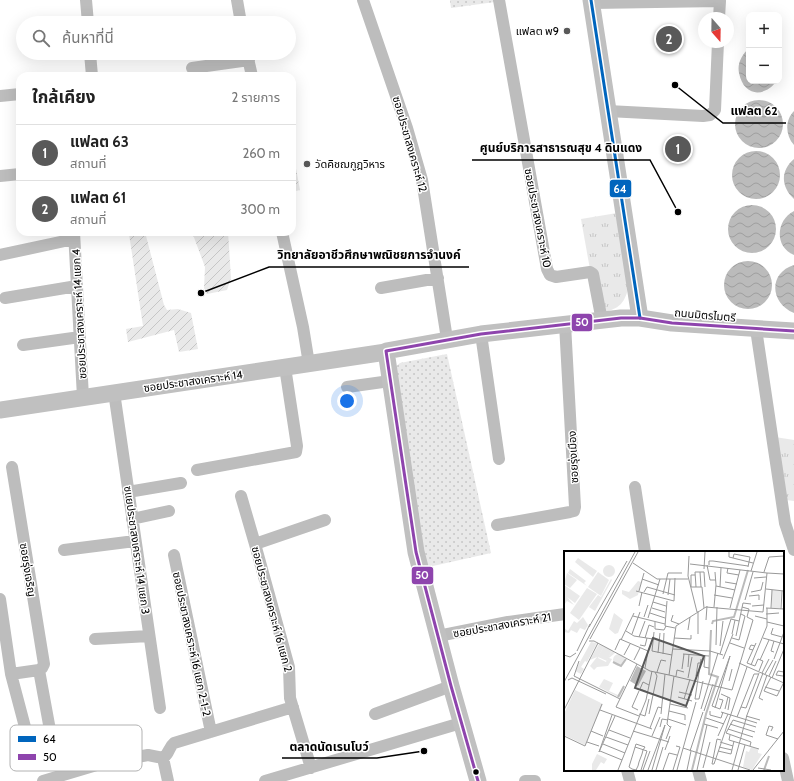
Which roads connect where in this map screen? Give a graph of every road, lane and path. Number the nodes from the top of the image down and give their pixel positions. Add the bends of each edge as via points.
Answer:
1 (86, 0) edge
2 (237, 0) edge
3 (363, 0) edge
4 (499, 0) edge
5 (592, 1) edge
6 (720, 1) edge
7 (719, 12) edge
8 (87, 16) edge
9 (240, 16) edge
10 (718, 48) edge
11 (91, 60) edge
12 (233, 60) edge
13 (249, 60) edge
14 (192, 68) dead end
15 (92, 72) edge
16 (251, 72) edge
17 (16, 94) edge
18 (0, 96) edge
19 (608, 111) junction
20 (16, 174) edge
21 (0, 176) edge
22 (74, 236) edge
23 (283, 236) edge
24 (0, 255) edge
25 (438, 278) junction
26 (77, 286) junction
27 (381, 288) dead end
28 (5, 298) dead end
29 (640, 318) junction
30 (602, 320) junction
31 (794, 322) edge
32 (566, 324) junction
33 (757, 324) junction
34 (794, 332) edge
35 (481, 334) junction
36 (80, 337) junction
37 (447, 339) junction
38 (23, 345) dead end
39 (386, 352) junction
40 (309, 364) junction
41 (285, 367) junction
42 (390, 381) junction
43 (347, 387) dead end
44 (114, 392) junction
45 (83, 397) junction
46 (0, 410) edge
47 (499, 459) dead end
48 (12, 467) dead end
49 (197, 470) dead end
50 (181, 483) dead end
51 (635, 487) dead end
52 (128, 492) junction
53 (241, 496) dead end
54 (169, 511) dead end
55 (132, 519) junction
56 (325, 520) dead end
57 (497, 525) dead end
58 (135, 540) junction
59 (255, 544) junction
60 (64, 550) dead end
61 (794, 550) edge
62 (645, 551) edge
63 (174, 555) dead end
64 (0, 598) edge
65 (564, 614) edge
66 (149, 636) junction
67 (438, 636) junction
68 (96, 639) dead end
69 (39, 670) junction
70 (11, 674) junction
71 (451, 686) junction
72 (292, 707) junction
73 (160, 708) dead end
74 (375, 714) dead end
75 (461, 723) junction
76 (24, 725) edge
77 (49, 725) edge
78 (211, 732) junction
79 (142, 757) edge
80 (163, 758) junction
81 (787, 762) edge
82 (311, 768) junction
83 (77, 771) edge
84 (627, 771) edge
85 (698, 771) edge
86 (43, 781) edge
87 (168, 781) edge
88 (264, 781) edge
89 (478, 781) edge
90 (525, 781) edge
91 (535, 781) edge
92 (630, 781) edge
93 (701, 781) edge
94 (788, 781) edge

1 - 8 street
2 - 9 street
3 - 25 street, ซอยประชาสงเคราะห์ 12 via 422,180
4 - 30 street, ซอยประชาสงเคราะห์ 10 via 547,270 550,275 556,277 590,272 593,274
5 - 6 street
5 - 19 main road
6 - 7 street
10 - 19 street via 714,110 710,115
11 - 15 street
12 - 14 street
13 - 16 street
17 - 18 street
19 - 29 main road
20 - 21 street
22 - 24 street
22 - 26 street, ซอยประชาสงเคราะห์ 14 แยก 4
23 - 40 street
25 - 27 street
25 - 37 street, ซอยประชาสงเคราะห์ 12
26 - 28 street
26 - 36 street, ซอยประชาสงเคราะห์ 14 แยก 4
29 - 30 main road, ถนนมิตรไมตรี
29 - 33 main road, ถนนมิตรไมตรี via 664,312
30 - 32 main road, ถนนมิตรไมตรี
31 - 33 main road, ถนนมิตรไมตรี
32 - 35 main road, ถนนมิตรไมตรี
32 - 57 street, ซอยรุ่งเมือง via 574,511
33 - 34 main road
33 - 61 street via 785,522
35 - 37 main road, ซอยประชาสงเคราะห์ 14
35 - 47 street
36 - 38 street
36 - 45 street, ซอยประชาสงเคราะห์ 14 แยก 4
37 - 39 main road, ซอยประชาสงเคราะห์ 14
39 - 40 main road, ซอยประชาสงเคราะห์ 14
39 - 42 main road
40 - 41 main road, ซอยประชาสงเคราะห์ 14
41 - 44 main road, ซอยประชาสงเคราะห์ 14
41 - 49 street via 296,452
42 - 43 street
42 - 67 main road via 416,552
44 - 45 main road, ซอยประชาสงเคราะห์ 14
44 - 52 street, ซแยประชาสงเคราะห์ 14 แยก 3
45 - 46 main road, ซอยประชาสงเคราะห์ 14
48 - 69 street, ซอยรุ่งเจริญ via 44,664
50 - 52 street
51 - 62 street
52 - 55 street, ซแยประชาสงเคราะห์ 14 แยก 3
53 - 59 street, ซอยประชาสงเคราะห์ 16 แยก 2
54 - 55 street
55 - 58 street, ซแยประชาสงเคราะห์ 14 แยก 3
56 - 59 street
58 - 60 street
58 - 66 street, ซแยประชาสงเคราะห์ 14 แยก 3
59 - 72 street, ซอยประชาสงเคราะห์ 16 แยก 2 via 289,667
63 - 78 street, ซอยประชาสงเคราะห์ 16 แยก 2-1-2
64 - 70 street
65 - 67 street, ซอยประชาสงเคราะห์ 21
66 - 68 street
66 - 73 street, ซแยประชาสงเคราะห์ 14 แยก 3
67 - 71 main road
69 - 70 street
69 - 77 street, ซอยรุ่งเจริญ
70 - 76 street
71 - 74 street
71 - 75 main road
72 - 78 street
72 - 82 street, ซอยประชาสงเคราะห์ 16 แยก 2
75 - 82 street
75 - 89 main road
78 - 80 street via 174,743
79 - 80 street
80 - 87 street
81 - 94 street
82 - 88 street
83 - 86 street
84 - 92 street
85 - 93 street
90 - 91 street

